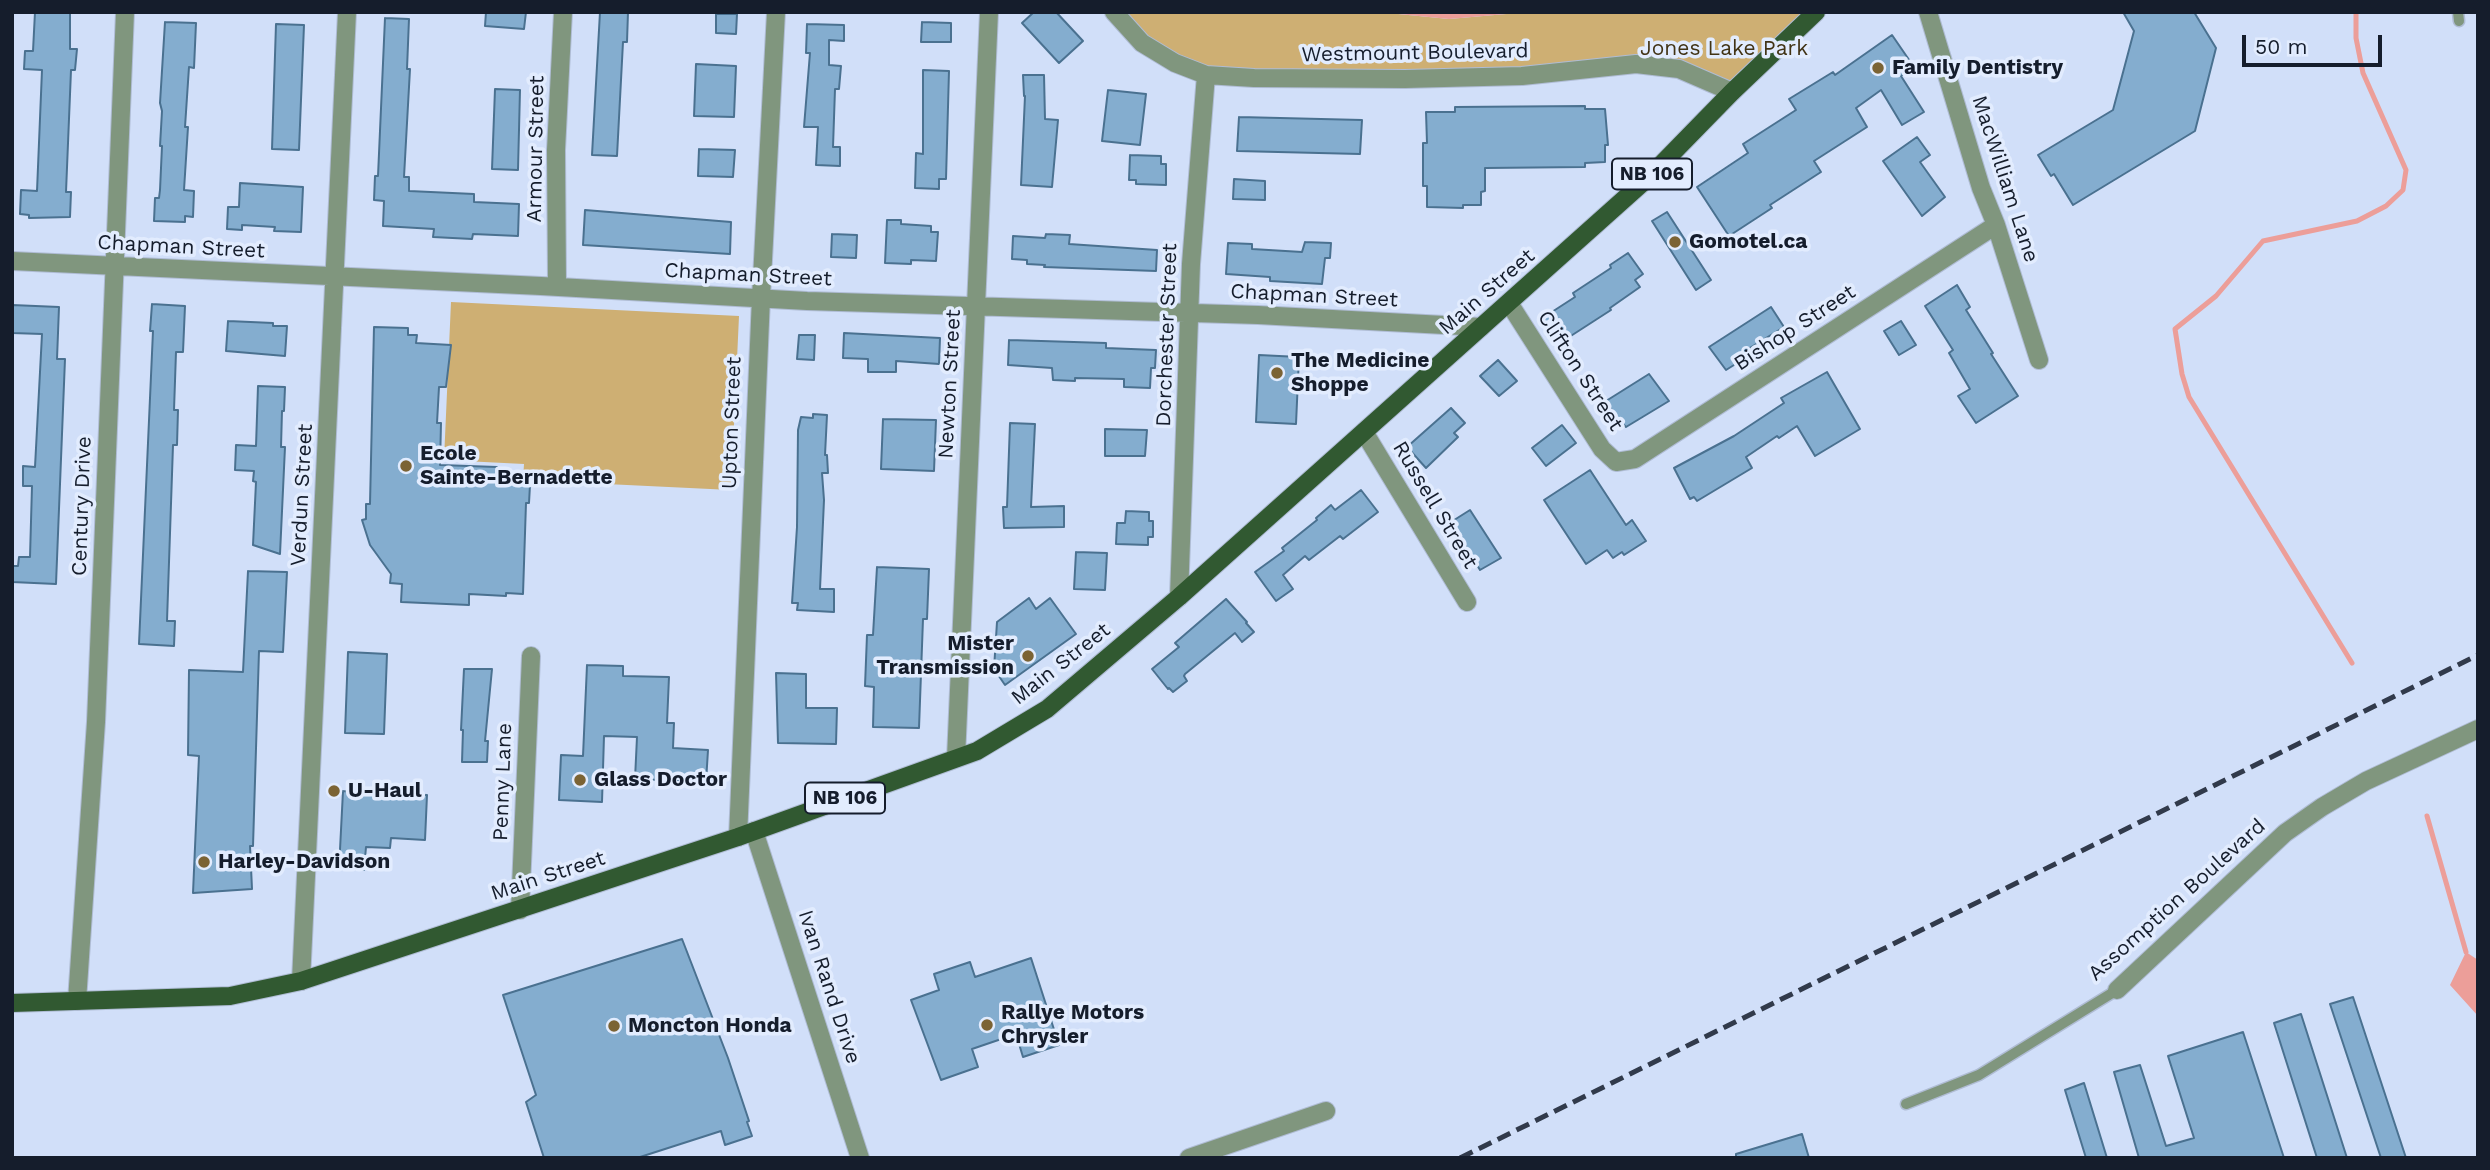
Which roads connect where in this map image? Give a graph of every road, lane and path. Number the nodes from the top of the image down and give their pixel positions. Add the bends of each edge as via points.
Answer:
1 (125, 12) edge
2 (347, 12) edge
3 (563, 12) edge
4 (776, 12) edge
5 (989, 12) edge
6 (1114, 12) edge
7 (1815, 12) edge
8 (1928, 12) edge
9 (1206, 75) junction
10 (1732, 92) junction
11 (1996, 225) junction
12 (12, 261) edge
13 (114, 266) junction
14 (335, 278) junction
15 (557, 286) junction
16 (761, 298) junction
17 (1509, 303) junction
18 (976, 307) junction
19 (1190, 314) junction
20 (1481, 327) junction
21 (2039, 360) dead end
22 (1364, 432) junction
23 (1616, 462) joint
24 (1179, 597) junction
25 (1467, 602) dead end
26 (531, 656) dead end
27 (2478, 729) edge
28 (956, 758) junction
29 (746, 834) junction
30 (520, 910) junction
31 (301, 981) junction
32 (2117, 990) joint
33 (77, 1001) junction
34 (12, 1003) edge
35 (1906, 1104) dead end
36 (1326, 1111) dead end
37 (860, 1158) edge
38 (1189, 1158) edge

1 - 13 street, Century Drive
2 - 14 street, Verdun Street
3 - 15 street, Armour Street via 556,150
4 - 16 street, Upton Street
5 - 18 street, Newton Street
6 - 9 street, Westmount Boulevard via 1142,43
7 - 10 main road, Main Street / NB 106
8 - 11 street, MacWilliam Lane
9 - 10 street, Westmount Boulevard via 1522,76 1636,64 1679,69
9 - 19 street, Dorchester Street
10 - 17 main road, Main Street / NB 106 via 1650,176
11 - 21 street, MacWilliam Lane
11 - 23 street, Bishop Street via 1635,459
12 - 13 street, Chapman Street
13 - 14 street, Chapman Street
13 - 33 street, Century Drive via 96,722
14 - 15 street, Chapman Street
14 - 31 street, Verdun Street
15 - 16 street, Chapman Street
16 - 18 street, Chapman Street
16 - 29 street, Upton Street
17 - 20 main road, Main Street / NB 106
17 - 23 street, Clifton Street via 1602,449
18 - 19 street, Chapman Street
18 - 28 street, Newton Street
19 - 20 street, Chapman Street
19 - 24 street, Dorchester Street
20 - 22 main road, Main Street / NB 106
22 - 24 main road, Main Street / NB 106
22 - 25 street, Russell Street
24 - 28 main road, Main Street / NB 106 via 1047,709 977,751
26 - 30 street, Penny Lane
27 - 32 street, Assomption Boulevard via 2366,781 2285,833
28 - 29 main road, Main Street / NB 106
29 - 30 main road, Main Street / NB 106
29 - 37 street, Ivan Rand Drive
30 - 31 main road, Main Street / NB 106
31 - 33 main road, Main Street / NB 106 via 230,996
32 - 35 lane, Assomption Boulevard via 1979,1075
33 - 34 main road, Main Street / NB 106
36 - 38 street

